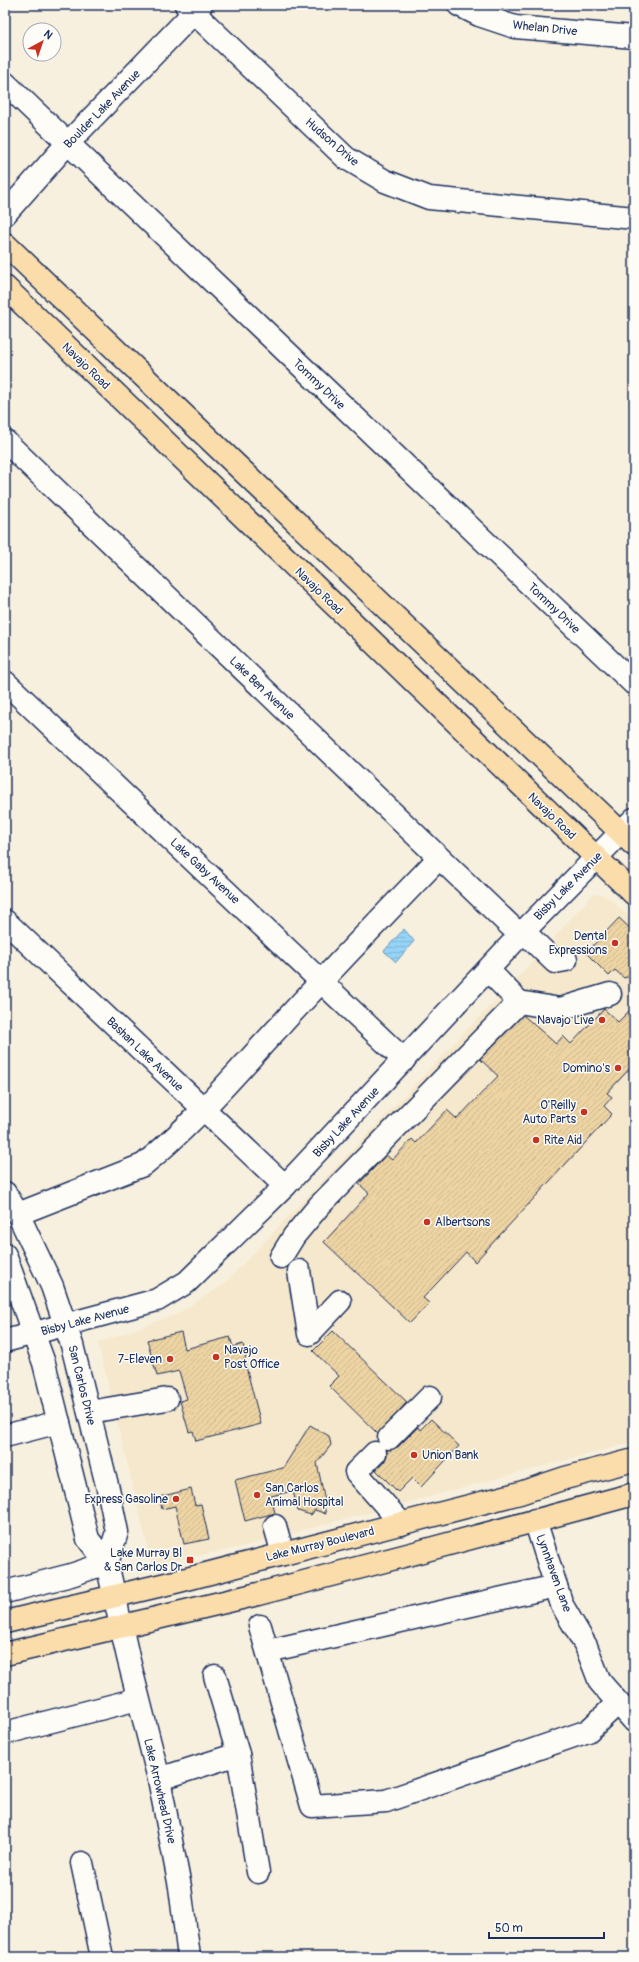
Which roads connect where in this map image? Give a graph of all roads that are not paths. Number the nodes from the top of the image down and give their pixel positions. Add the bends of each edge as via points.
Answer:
1 (459, 5) edge
2 (194, 7) edge
3 (634, 37) edge
4 (5, 83) edge
5 (67, 144) junction
6 (5, 214) edge
7 (634, 218) edge
8 (5, 244) edge
9 (5, 287) edge
10 (5, 441) edge
11 (5, 682) edge
12 (634, 684) edge
13 (630, 832) edge
14 (439, 858) junction
15 (596, 858) junction
16 (634, 894) edge
17 (5, 921) edge
18 (521, 933) junction
19 (566, 960) dead end
20 (488, 970) junction
21 (321, 980) junction
22 (610, 994) dead end
23 (519, 1002) junction
24 (404, 1060) junction
25 (202, 1109) junction
26 (285, 1186) junction
27 (5, 1193) edge
28 (18, 1214) junction
29 (5, 1255) edge
30 (281, 1257) dead end
31 (299, 1271) dead end
32 (340, 1301) dead end
33 (66, 1326) junction
34 (34, 1334) junction
35 (5, 1341) edge
36 (430, 1397) dead end
37 (167, 1400) dead end
38 (89, 1412) junction
39 (59, 1422) junction
40 (5, 1436) edge
41 (634, 1460) edge
42 (565, 1478) junction
43 (520, 1493) junction
44 (634, 1494) edge
45 (535, 1520) junction
46 (402, 1524) junction
47 (275, 1526) dead end
48 (480, 1535) junction
49 (283, 1554) junction
50 (107, 1564) junction
51 (556, 1586) junction
52 (5, 1592) edge
53 (114, 1596) junction
54 (5, 1622) edge
55 (121, 1626) junction
56 (260, 1626) dead end
57 (268, 1651) junction
58 (5, 1654) edge
59 (215, 1676) dead end
60 (138, 1699) junction
61 (618, 1703) junction
62 (634, 1721) edge
63 (5, 1733) edge
64 (238, 1754) junction
65 (160, 1779) junction
66 (82, 1863) dead end
67 (258, 1872) dead end
68 (102, 1957) edge
69 (189, 1957) edge

1 - 3 street, Whelan Drive via 479,16 515,27
2 - 5 street, Boulder Lake Avenue
2 - 7 street, Hudson Drive via 346,158 385,181 429,198
4 - 5 street, Tommy Drive
5 - 6 street, Boulder Lake Avenue
5 - 12 street, Tommy Drive
8 - 13 main road
9 - 15 main road, Navajo Road
10 - 14 street, Lake Ben Avenue
11 - 21 street, Lake Gaby Avenue
13 - 15 street, Bisby Lake Avenue
14 - 18 street, Lake Ben Avenue
14 - 21 street
15 - 16 main road, Navajo Road
15 - 18 street, Bisby Lake Avenue
17 - 25 street, Bashan Lake Avenue
18 - 19 street, Lake Ben Avenue via 555,962
18 - 20 street, Bisby Lake Avenue
20 - 23 street
20 - 24 street, Bisby Lake Avenue
21 - 24 street, Lake Gaby Avenue
21 - 25 street
22 - 23 street via 560,1009
23 - 30 street via 319,1206 294,1236
24 - 26 street, Bisby Lake Avenue
25 - 26 street, Bashan Lake Avenue
25 - 28 street via 143,1165
26 - 33 street, Bisby Lake Avenue via 187,1282 158,1300
27 - 28 street, San Carlos Drive
28 - 33 street, San Carlos Drive via 52,1286
29 - 34 street, San Carlos Drive
31 - 32 street via 309,1334
33 - 34 street, Bisby Lake Avenue
33 - 38 street, San Carlos Drive
34 - 35 street, Bisby Lake Avenue
34 - 39 street, San Carlos Drive
36 - 46 street via 356,1472
37 - 38 street
38 - 50 street, San Carlos Drive via 117,1532
39 - 40 street
39 - 50 street, San Carlos Drive via 88,1539
41 - 42 main road, Lake Murray Boulevard
42 - 43 main road, Lake Murray Boulevard
42 - 45 main road via 539,1510
43 - 46 main road, Lake Murray Boulevard
43 - 48 main road via 513,1508
44 - 45 main road
45 - 48 main road
45 - 51 street, Lynnhaven Lane
46 - 49 main road, Lake Murray Boulevard
47 - 49 street
48 - 55 main road via 258,1594
49 - 53 main road, Lake Murray Boulevard
50 - 52 street
50 - 53 street, San Carlos Drive
51 - 57 street
51 - 61 street, Lynnhaven Lane via 562,1605 586,1646 600,1682
53 - 54 main road, Lake Murray Boulevard
53 - 55 street, San Carlos Drive
55 - 58 main road
55 - 60 street, Lake Arrowhead Drive
56 - 57 street
57 - 61 street via 312,1806 386,1800 588,1731
59 - 64 street
60 - 63 street
60 - 65 street, Lake Arrowhead Drive
61 - 62 street, Lynnhaven Lane
64 - 65 street
64 - 67 street
65 - 69 street, Lake Arrowhead Drive via 180,1887
66 - 68 street

